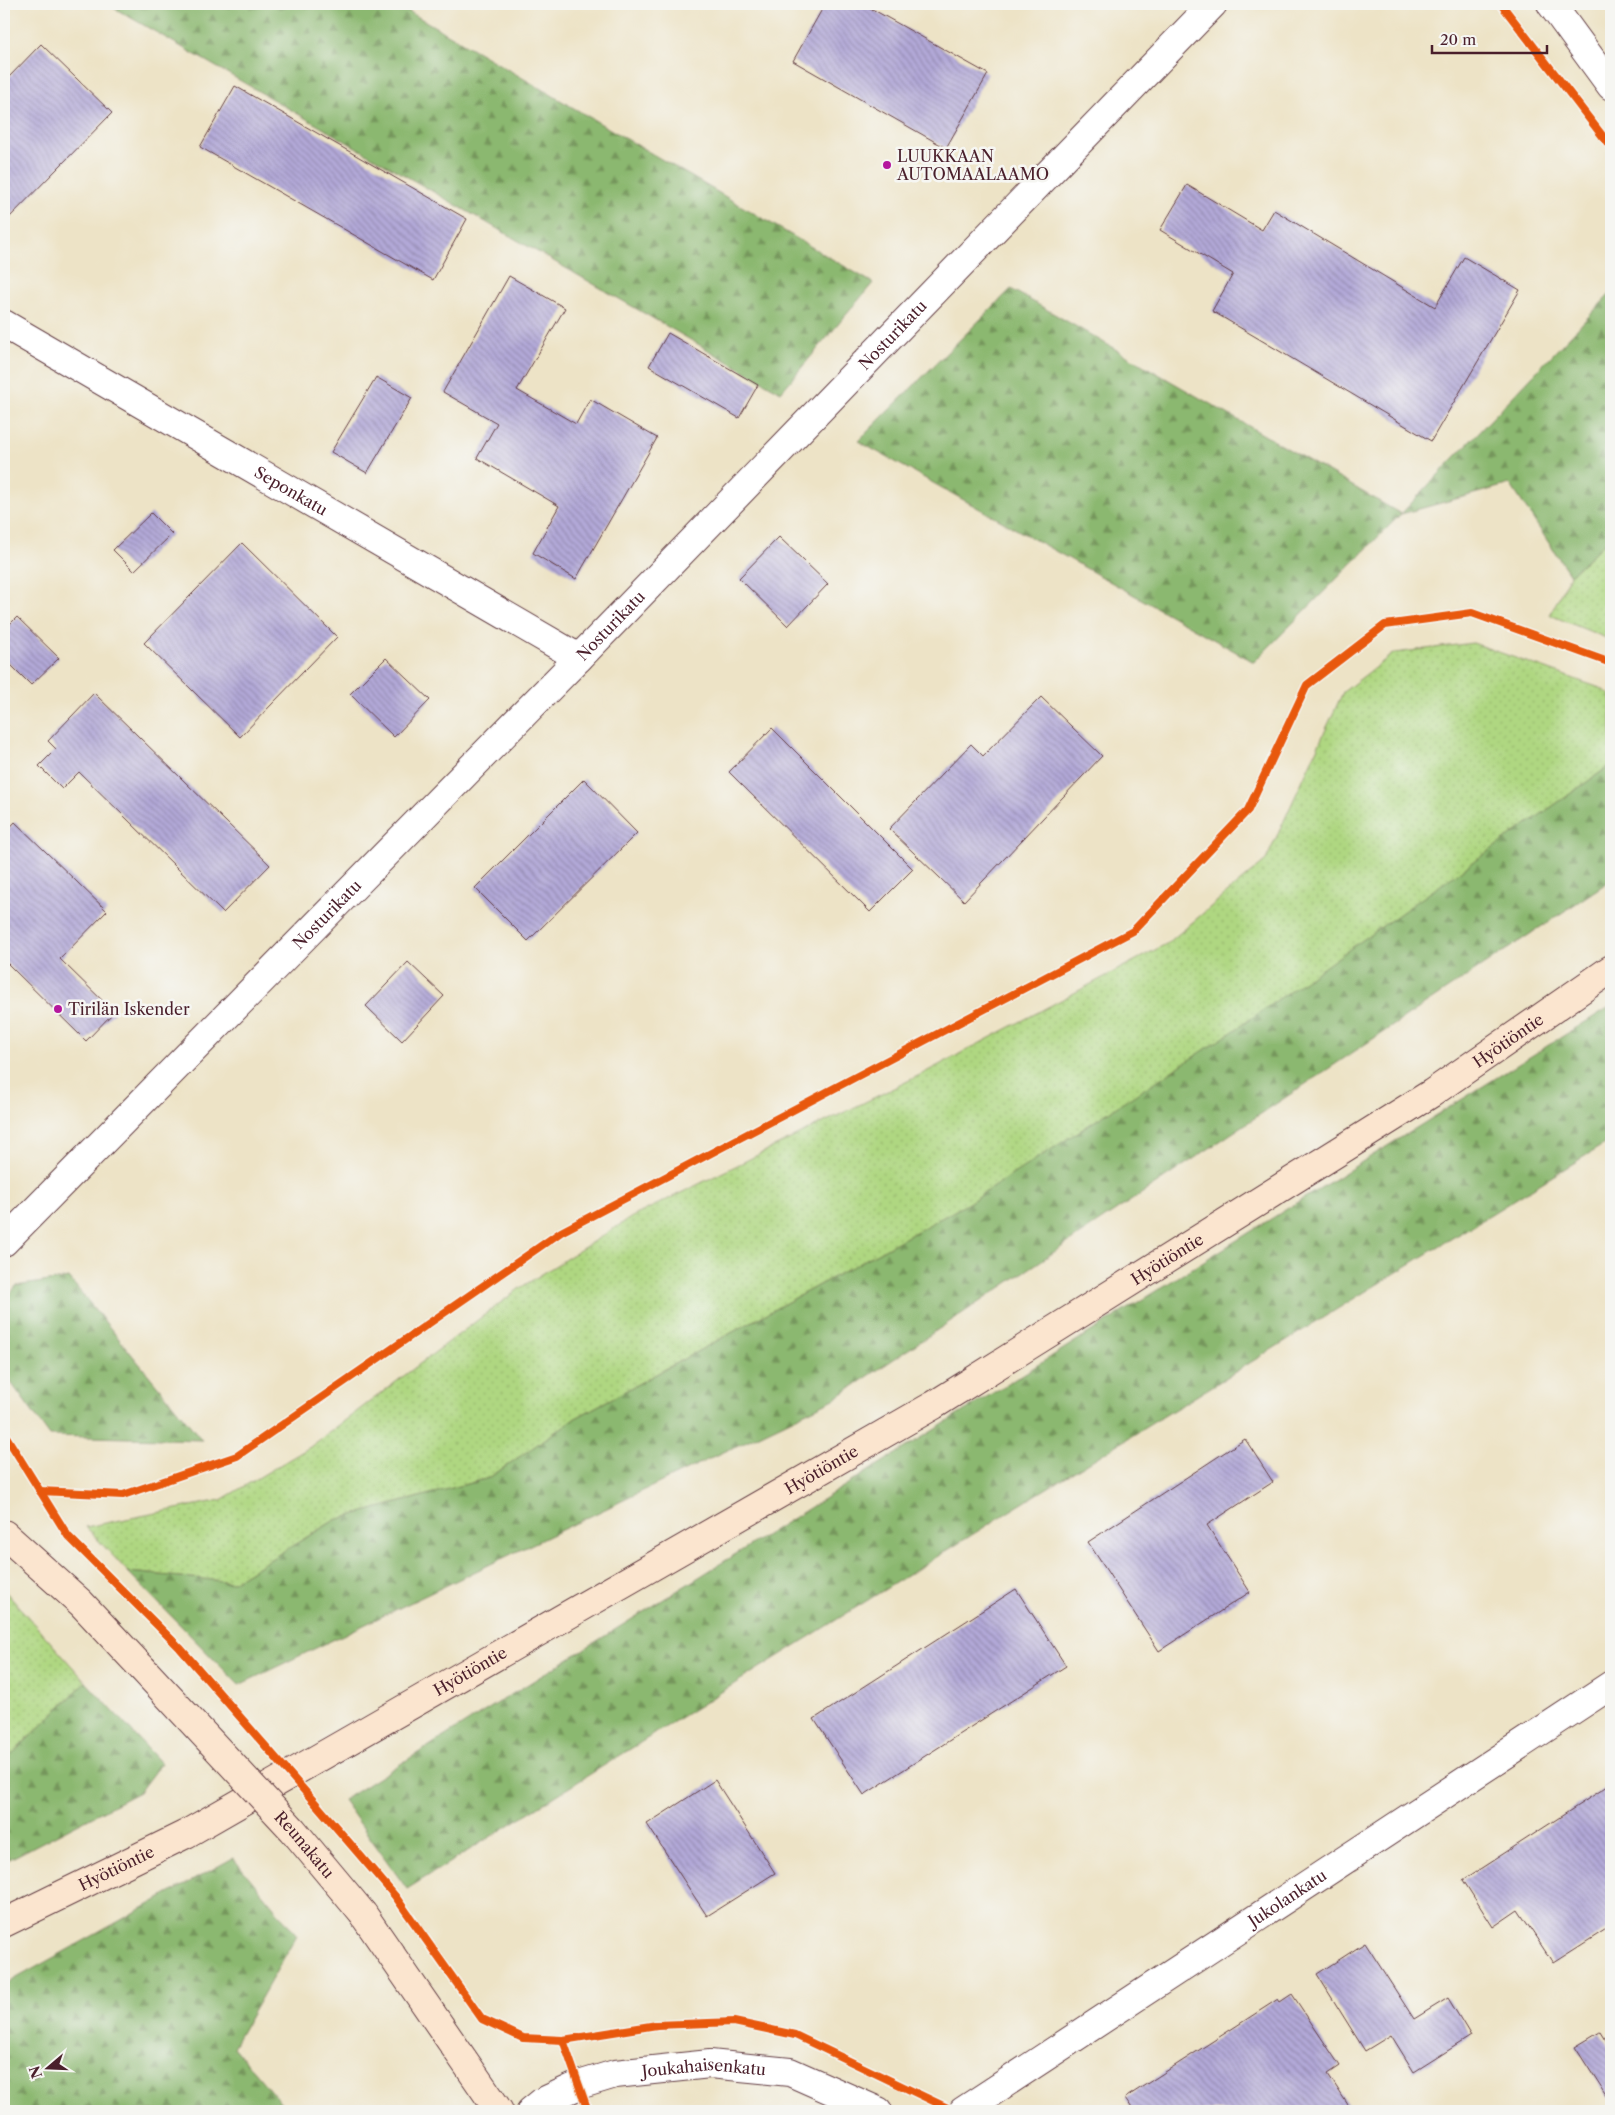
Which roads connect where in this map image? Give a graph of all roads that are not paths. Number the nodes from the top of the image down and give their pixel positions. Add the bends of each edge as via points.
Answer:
1 (1213, 4) edge
2 (1551, 4) edge
3 (1611, 86) edge
4 (4, 324) edge
5 (579, 658) junction
6 (1611, 969) edge
7 (4, 1242) edge
8 (4, 1534) edge
9 (1611, 1685) edge
10 (4, 1923) edge
11 (499, 2111) edge
12 (531, 2111) edge
13 (878, 2111) edge
14 (963, 2111) edge

1 - 5 street, Nosturikatu
2 - 3 street
4 - 5 street, Seponkatu
5 - 7 street, Nosturikatu
6 - 10 main road, Hyötiöntie via 1432,1093 934,1405 186,1834
8 - 11 main road, Reunakatu, bridge via 81,1603 293,1830 363,1914
9 - 14 street, Jukolankatu
12 - 13 street, Joukahaisenkatu via 542,2102 579,2085 615,2074 710,2064 790,2072

